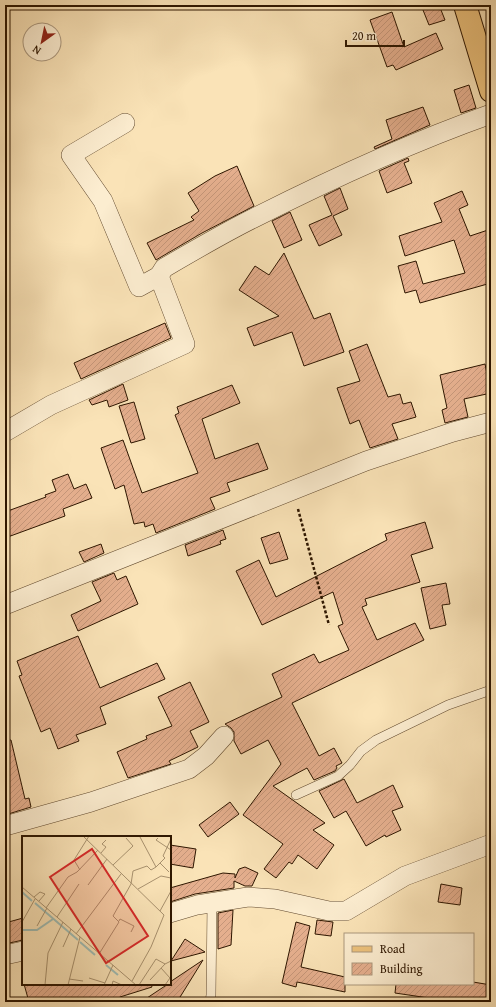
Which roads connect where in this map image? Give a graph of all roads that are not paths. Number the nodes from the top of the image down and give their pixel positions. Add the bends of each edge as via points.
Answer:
1 (465, 5) edge
2 (491, 91) edge
3 (491, 114) edge
4 (125, 123) dead end
5 (159, 276) junction
6 (491, 422) edge
7 (5, 432) edge
8 (5, 605) edge
9 (491, 690) edge
10 (224, 736) dead end
11 (296, 795) dead end
12 (5, 826) edge
13 (491, 844) edge
14 (212, 902) junction
15 (171, 913) edge
16 (22, 951) edge
17 (5, 955) edge
18 (210, 1002) edge

1 - 2 main road
3 - 5 street via 448,129 250,219 164,268
4 - 5 street via 71,155 103,201 138,287
5 - 7 street via 186,344 51,405
6 - 8 street via 453,432 366,462
9 - 11 lane via 448,706 376,740 360,752 338,776
10 - 12 street via 206,756 189,769 91,802
13 - 14 street via 405,876 346,911 329,912 275,899 248,897
14 - 15 street
14 - 18 lane
16 - 17 street

